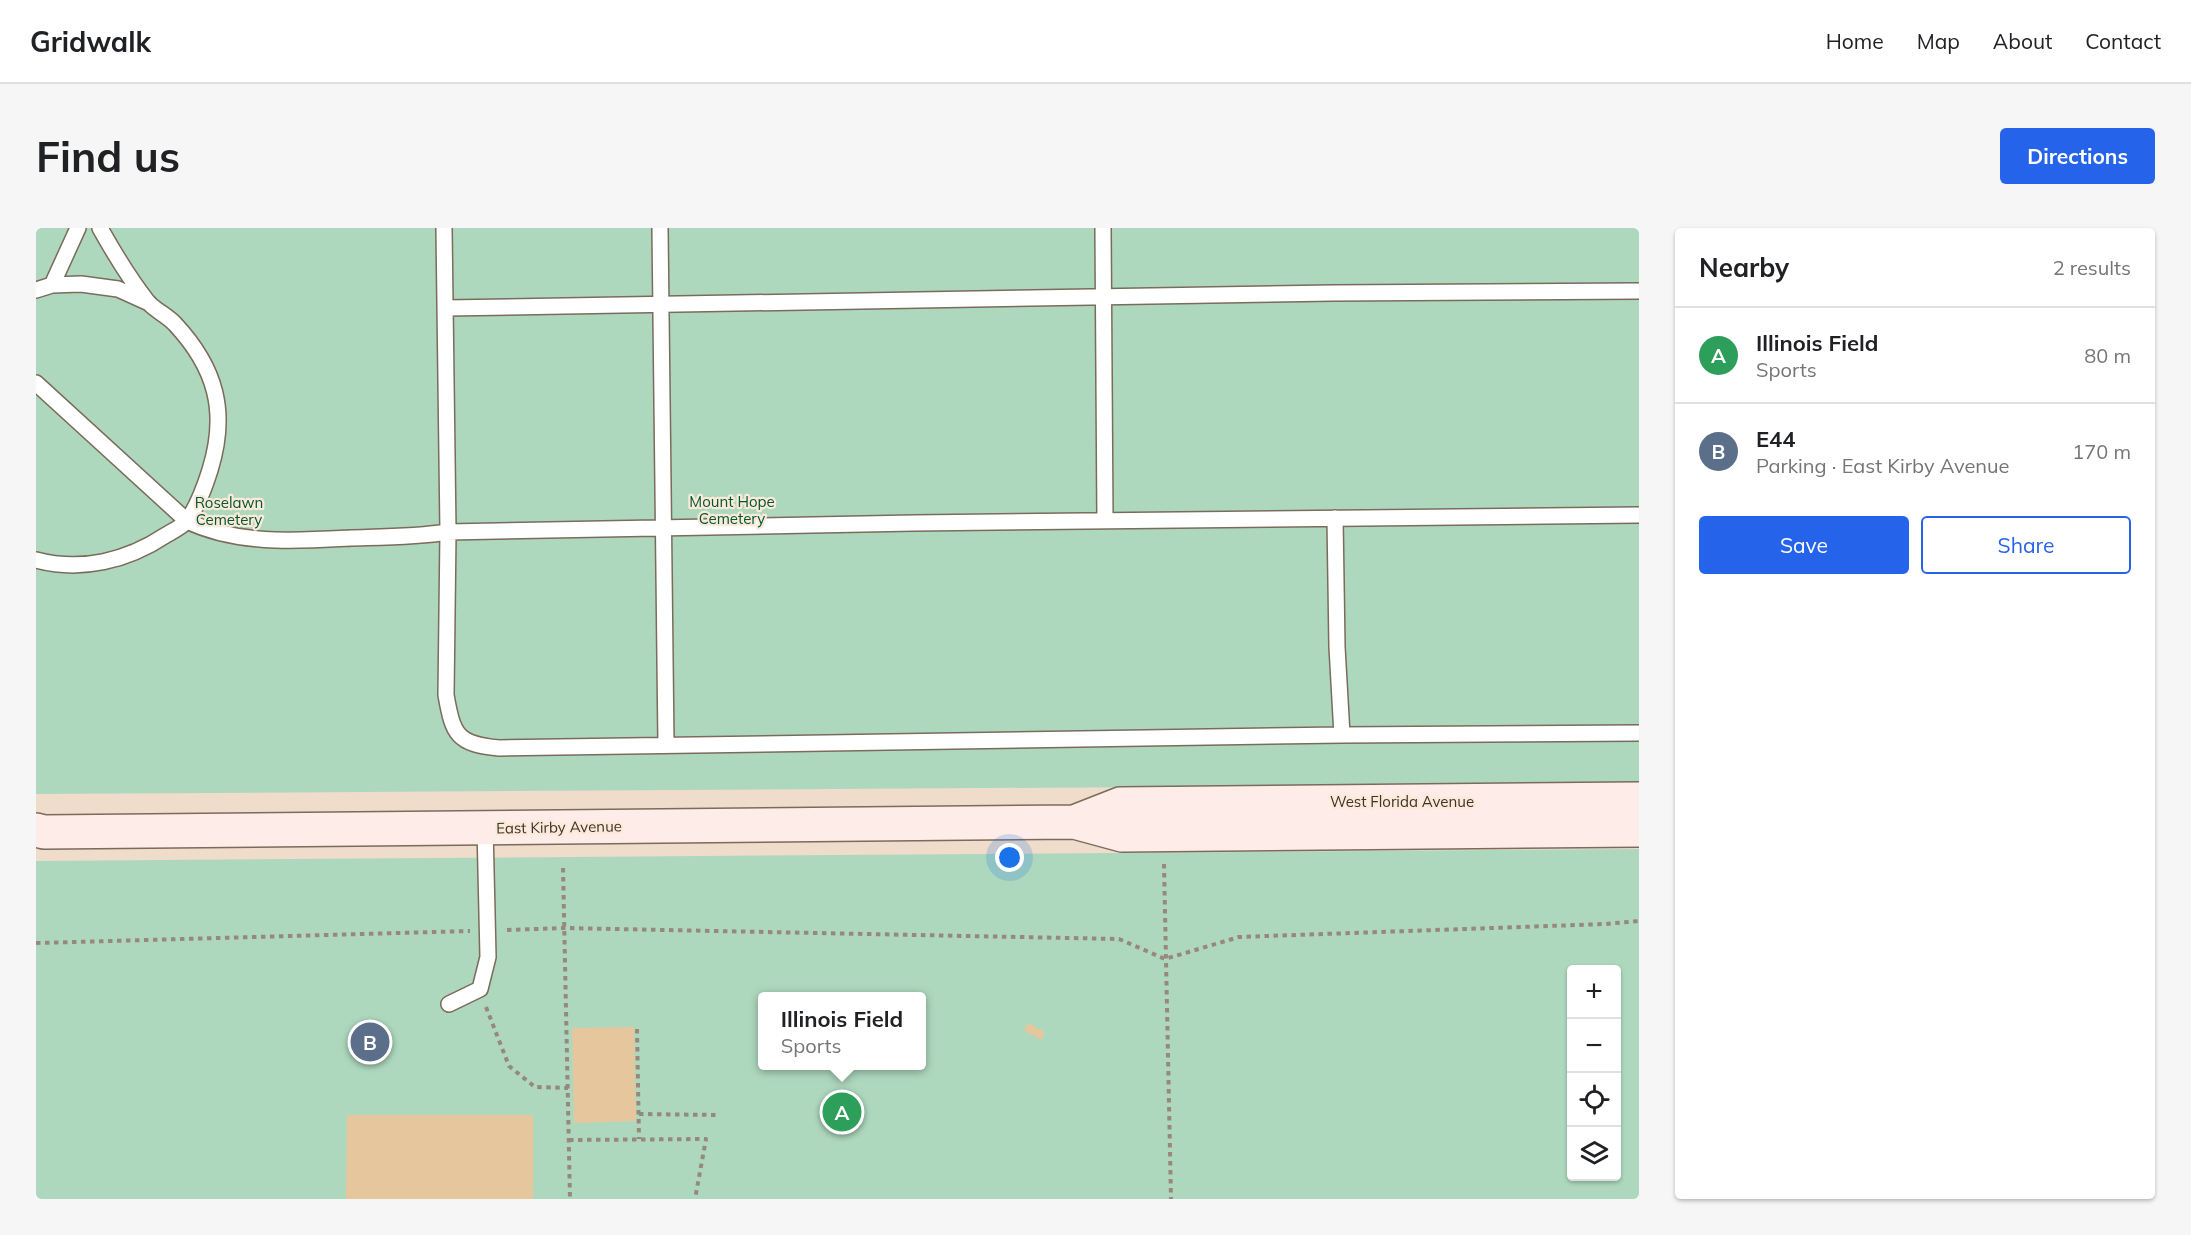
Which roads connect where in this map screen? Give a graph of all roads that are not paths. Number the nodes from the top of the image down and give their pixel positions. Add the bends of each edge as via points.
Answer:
1 (78, 228) edge
2 (100, 228) edge
3 (444, 228) edge
4 (660, 228) edge
5 (1103, 228) edge
6 (52, 285) junction
7 (36, 290) edge
8 (1639, 291) edge
9 (1104, 297) junction
10 (148, 303) junction
11 (662, 304) junction
12 (446, 308) junction
13 (36, 383) edge
14 (1639, 515) edge
15 (1335, 518) junction
16 (187, 521) junction
17 (1105, 521) junction
18 (664, 528) junction
19 (448, 532) junction
20 (36, 560) edge
21 (1639, 733) edge
22 (1342, 735) junction
23 (666, 745) junction
24 (1639, 800) edge
25 (485, 827) junction
26 (1639, 831) edge
27 (38, 832) edge
28 (1166, 835) junction
29 (449, 1004) dead end

1 - 6 lane
2 - 10 lane
3 - 12 lane
4 - 11 lane
5 - 9 lane
6 - 7 lane
6 - 10 lane via 118,289
8 - 9 lane
9 - 11 lane
9 - 17 lane
10 - 16 lane via 169,317 192,342 216,395 218,445 206,484
11 - 12 lane
11 - 18 lane
12 - 19 lane
13 - 16 lane
14 - 15 lane
15 - 17 lane
15 - 22 lane
16 - 19 lane via 230,536 284,541
16 - 20 lane via 129,555 106,562 77,566
17 - 18 lane
18 - 19 lane
18 - 23 lane
19 - 23 lane via 446,695 457,734 481,746 499,747
21 - 22 lane
22 - 23 lane
24 - 28 main road, West Florida Avenue
25 - 27 main road, East Kirby Avenue
25 - 28 main road, East Kirby Avenue via 1074,822 1122,835
25 - 29 lane via 488,957 480,989
26 - 28 main road, West Florida Avenue

